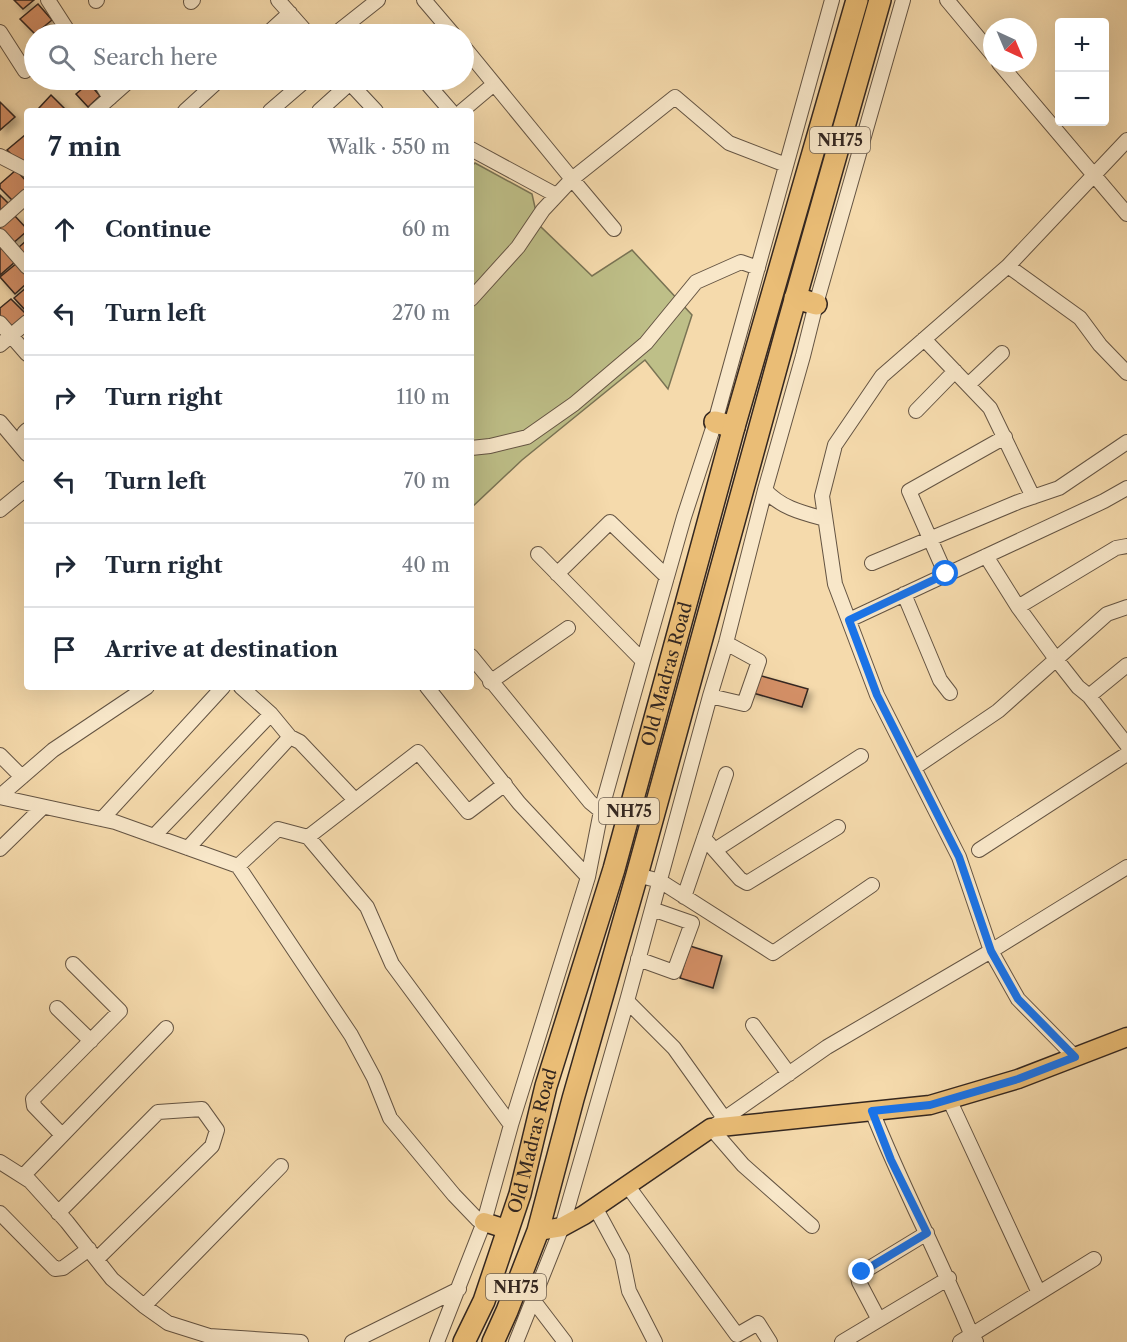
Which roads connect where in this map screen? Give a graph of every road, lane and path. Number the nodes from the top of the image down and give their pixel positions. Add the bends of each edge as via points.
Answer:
1 (48, 0) edge
2 (378, 0) edge
3 (424, 0) edge
4 (832, 0) edge
5 (857, 0) edge
6 (880, 0) edge
7 (903, 0) edge
8 (947, 0) edge
9 (285, 5) edge
10 (64, 24) edge
11 (273, 24) edge
12 (300, 24) edge
13 (348, 24) edge
14 (444, 24) edge
15 (0, 32) edge
16 (983, 43) edge
17 (474, 59) edge
18 (24, 68) edge
19 (1006, 72) edge
20 (494, 84) junction
21 (105, 90) edge
22 (119, 90) edge
23 (208, 90) edge
24 (294, 90) edge
25 (340, 90) edge
26 (357, 90) edge
27 (433, 90) edge
28 (110, 98) junction
29 (98, 108) edge
30 (187, 108) edge
31 (273, 108) edge
32 (322, 108) edge
33 (373, 108) edge
34 (448, 108) edge
35 (466, 108) edge
36 (1127, 140) edge
37 (474, 150) edge
38 (0, 156) edge
39 (786, 165) junction
40 (24, 168) edge
41 (1092, 175) junction
42 (572, 179) junction
43 (556, 195) junction
44 (24, 199) edge
45 (1127, 214) edge
46 (0, 220) edge
47 (614, 229) dead end
48 (0, 236) edge
49 (24, 264) edge
50 (1008, 266) junction
51 (769, 271) junction
52 (804, 294) junction
53 (474, 296) edge
54 (0, 323) edge
55 (24, 324) edge
56 (11, 335) junction
57 (924, 339) junction
58 (0, 345) edge
59 (24, 350) edge
60 (1002, 353) dead end
61 (955, 371) junction
62 (1127, 373) edge
63 (968, 385) junction
64 (916, 411) dead end
65 (0, 422) edge
66 (725, 424) junction
67 (1005, 437) junction
68 (1127, 442) edge
69 (474, 448) edge
70 (24, 450) edge
71 (1127, 488) edge
72 (24, 490) edge
73 (765, 490) junction
74 (1033, 497) junction
75 (0, 509) edge
76 (825, 519) junction
77 (931, 538) junction
78 (1127, 546) edge
79 (538, 554) dead end
80 (986, 556) junction
81 (872, 563) dead end
82 (557, 574) junction
83 (946, 574) junction
84 (667, 577) junction
85 (904, 594) junction
86 (1018, 607) junction
87 (1127, 607) edge
88 (849, 620) junction
89 (568, 628) dead end
90 (726, 643) junction
91 (1056, 659) junction
92 (474, 660) edge
93 (643, 661) junction
94 (1127, 665) edge
95 (490, 682) junction
96 (143, 690) edge
97 (220, 690) edge
98 (244, 690) edge
99 (430, 690) edge
100 (950, 693) dead end
101 (710, 696) junction
102 (1089, 696) junction
103 (271, 714) junction
104 (290, 737) junction
105 (1127, 745) edge
106 (1127, 754) edge
107 (0, 755) edge
108 (861, 756) dead end
109 (914, 768) junction
110 (726, 774) dead end
111 (22, 777) junction
112 (505, 784) junction
113 (0, 796) edge
114 (356, 800) junction
115 (43, 807) junction
116 (601, 811) junction
117 (102, 819) junction
118 (838, 827) dead end
119 (154, 836) junction
120 (308, 837) junction
121 (704, 838) junction
122 (188, 848) junction
123 (0, 849) edge
124 (715, 850) junction
125 (979, 850) dead end
126 (238, 866) junction
127 (1127, 867) edge
128 (637, 875) junction
129 (588, 877) junction
130 (660, 881) junction
131 (872, 885) dead end
132 (684, 897) junction
133 (652, 909) junction
134 (991, 951) junction
135 (638, 959) junction
136 (73, 964) dead end
137 (627, 1001) junction
138 (57, 1008) dead end
139 (753, 1025) dead end
140 (166, 1028) dead end
141 (1127, 1037) edge
142 (91, 1041) junction
143 (1075, 1057) junction
144 (789, 1074) junction
145 (949, 1099) junction
146 (872, 1111) junction
147 (718, 1123) junction
148 (511, 1125) junction
149 (62, 1135) junction
150 (0, 1162) edge
151 (281, 1166) dead end
152 (23, 1176) junction
153 (627, 1185) junction
154 (595, 1207) junction
155 (0, 1213) edge
156 (58, 1213) junction
157 (484, 1222) junction
158 (812, 1226) dead end
159 (561, 1227) junction
160 (509, 1230) junction
161 (538, 1231) junction
162 (927, 1233) junction
163 (93, 1254) junction
164 (1094, 1259) dead end
165 (949, 1278) junction
166 (459, 1289) junction
167 (1039, 1293) junction
168 (533, 1300) junction
169 (144, 1306) junction
170 (879, 1320) junction
171 (969, 1340) edge
172 (518, 1341) edge
173 (301, 1342) edge
174 (352, 1342) edge
175 (437, 1342) edge
176 (464, 1342) edge
177 (493, 1342) edge
178 (566, 1342) edge
179 (655, 1342) edge
180 (770, 1342) edge
181 (842, 1342) edge

1 - 10 street
2 - 13 street
3 - 14 street
4 - 39 street
5 - 51 highway, Old Madras Road / NH75
6 - 52 highway, Old Madras Road / NH75
7 - 52 street
8 - 16 street
9 - 11 street
9 - 12 street
15 - 18 street
17 - 20 street
19 - 41 street
20 - 35 street
20 - 42 street
21 - 28 street
22 - 28 street
23 - 30 street
24 - 31 street
25 - 32 street
26 - 33 street
27 - 34 street
28 - 29 street
36 - 41 street
37 - 43 street
38 - 40 street
39 - 42 street via 729,143 675,97
39 - 51 street
41 - 45 street
41 - 50 street
42 - 43 street
42 - 47 street
43 - 53 street via 518,248
44 - 46 street
48 - 49 street
50 - 57 street
50 - 62 street via 1080,318
51 - 66 highway, Old Madras Road / NH75
51 - 69 street via 741,262 696,282 646,343 574,404 527,437
52 - 73 street via 803,356
52 - 128 highway, Old Madras Road / NH75
54 - 56 street
55 - 56 street
56 - 58 street
56 - 59 street
57 - 61 street
57 - 76 street via 882,376 835,445 822,496
60 - 63 street
61 - 63 street
61 - 64 street
63 - 67 street via 990,408
65 - 70 street
66 - 84 street
66 - 160 highway, Old Madras Road / NH75 via 614,869 546,1086
67 - 74 street
67 - 77 street via 909,491
68 - 74 street via 1059,488
71 - 80 street
72 - 75 street
73 - 76 street via 786,507
73 - 90 street
74 - 77 street
76 - 88 street via 835,584
77 - 81 street
77 - 83 street
78 - 86 street via 1116,548
79 - 82 street
80 - 83 street
80 - 86 street
82 - 84 street via 610,522
82 - 93 street
83 - 85 street
84 - 93 street
85 - 88 street
85 - 100 street via 940,680
86 - 91 street
87 - 91 street via 1107,614
88 - 109 street via 877,695
89 - 95 street
90 - 101 street
90 - 101 street via 759,661 744,704
91 - 102 street
91 - 109 street via 998,711
92 - 95 street
93 - 116 street
94 - 102 street
95 - 116 street
96 - 111 street via 53,750
97 - 117 street
98 - 103 street
99 - 112 street
101 - 130 street
102 - 105 street
103 - 104 street
103 - 119 street
104 - 114 street via 300,742
104 - 122 street
106 - 125 street
107 - 111 street
108 - 124 street
109 - 134 street via 959,857
110 - 121 street
111 - 113 street
112 - 114 street via 468,812 418,752
112 - 129 street
113 - 115 street
114 - 120 street
115 - 117 street
115 - 123 street
116 - 129 street
117 - 119 street
118 - 124 street via 747,883
119 - 122 street
120 - 126 street via 278,829
120 - 148 street via 368,908 392,964
121 - 124 street
121 - 132 street
122 - 126 street
126 - 157 street via 351,1035 390,1118 454,1194
127 - 134 street
128 - 130 street
128 - 161 highway, Old Madras Road / NH75
129 - 148 street
130 - 132 street
130 - 133 street
131 - 132 street via 773,953
133 - 135 street
133 - 135 street via 692,923 674,972
134 - 143 street via 1018,999
134 - 144 street via 827,1047
135 - 137 street
136 - 142 street via 120,1011
137 - 147 street via 674,1048
137 - 159 street
138 - 142 street
139 - 144 street
140 - 149 street
141 - 143 main road
142 - 149 street via 33,1099 34,1106
143 - 145 main road
144 - 147 street
145 - 146 main road via 930,1105
145 - 167 street
146 - 147 main road
146 - 162 street
147 - 153 main road
147 - 158 street via 743,1165
148 - 157 street
149 - 152 street
150 - 152 street
151 - 169 street
152 - 156 street
153 - 154 main road
153 - 180 street via 737,1335 758,1323
154 - 159 main road
154 - 179 street via 622,1257 629,1291
155 - 163 street via 55,1269
156 - 163 street
156 - 163 street via 159,1112 202,1109 217,1130 212,1146
157 - 160 main road
157 - 166 street
159 - 161 main road
159 - 168 street
160 - 176 highway, Old Madras Road / NH75 via 484,1301
161 - 177 highway, Old Madras Road / NH75
162 - 165 street
162 - 170 street via 858,1277
163 - 169 street via 112,1279
164 - 167 street
165 - 170 street
165 - 171 street
166 - 174 street
166 - 175 street
167 - 171 street
168 - 172 street
168 - 178 street
169 - 173 street via 168,1323 209,1336
170 - 181 street

